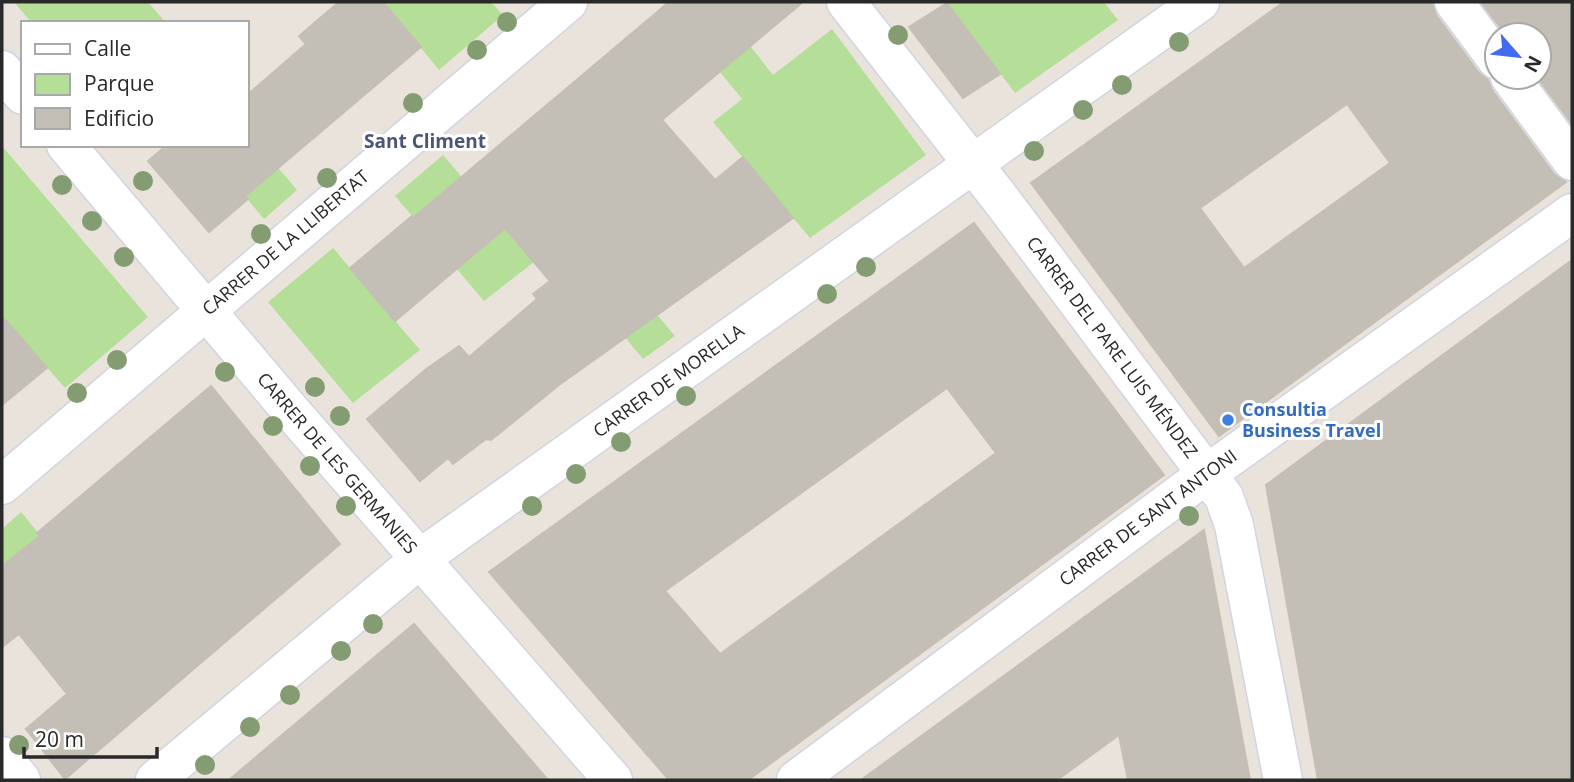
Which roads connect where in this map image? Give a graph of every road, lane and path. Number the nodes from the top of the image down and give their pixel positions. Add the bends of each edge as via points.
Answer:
1 (568, 2) edge
2 (846, 2) edge
3 (1200, 2) edge
4 (1454, 2) edge
5 (1483, 41) edge
6 (2, 70) edge
7 (1520, 91) edge
8 (21, 92) edge
9 (67, 147) edge
10 (1572, 161) edge
11 (972, 163) junction
12 (1572, 213) edge
13 (205, 311) junction
14 (1209, 473) junction
15 (2, 485) edge
16 (421, 558) junction
17 (2, 756) edge
18 (21, 780) edge
19 (155, 780) edge
20 (613, 780) edge
21 (796, 780) edge
22 (1283, 780) edge

1 - 13 street, CARRER DE LA LLIBERTAT
2 - 11 street, CARRER DEL PARE LUIS MÉNDEZ
3 - 11 street, CARRER DE MORELLA
4 - 5 street
6 - 8 street
7 - 10 street
9 - 13 street, CARRER DE LES GERMANIES
11 - 14 street, CARRER DEL PARE LUIS MÉNDEZ
11 - 16 street, CARRER DE MORELLA
12 - 14 street, CARRER DE SANT ANTONI
13 - 15 street, CARRER DE LA LLIBERTAT
13 - 16 street, CARRER DE LES GERMANIES
14 - 21 street, CARRER DE SANT ANTONI
14 - 22 street, CARRER DEL PARE LUIS MÉNDEZ via 1230,509
16 - 19 street, CARRER DE MORELLA
16 - 20 street, CARRER DE LES GERMANIES
17 - 18 street

